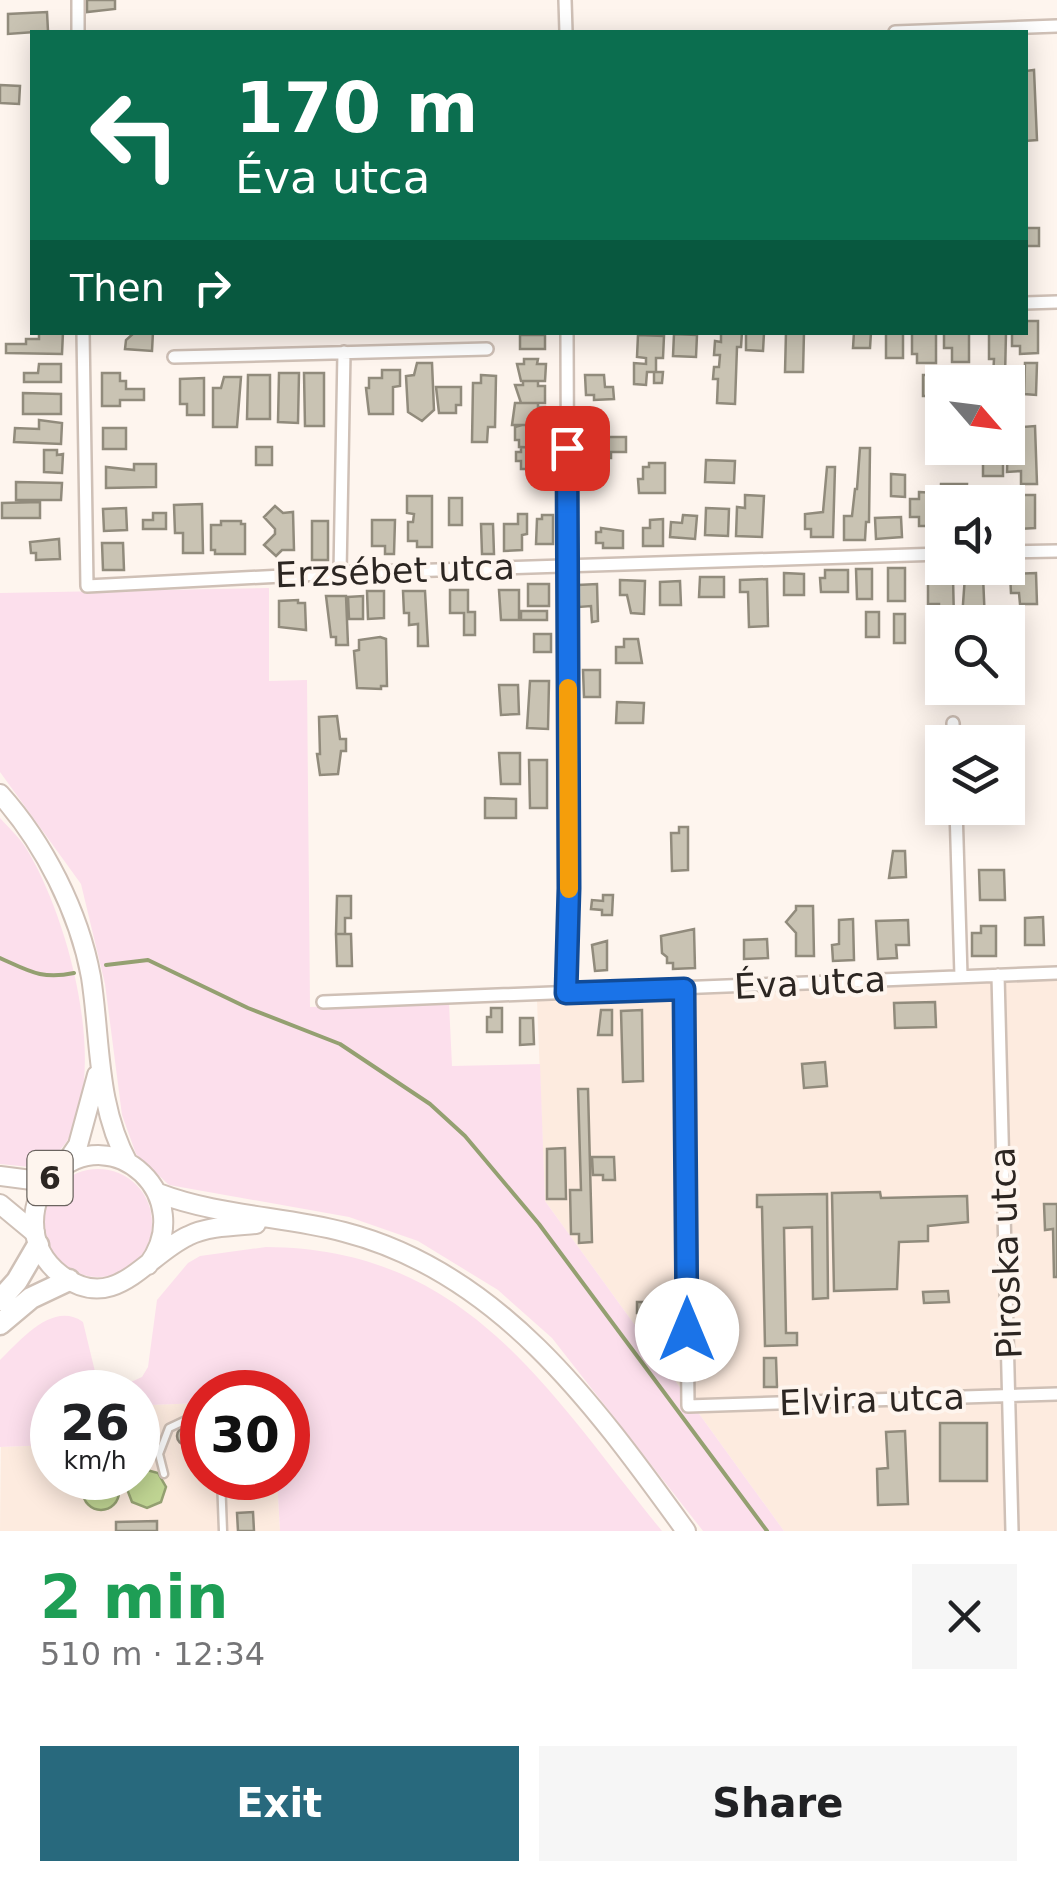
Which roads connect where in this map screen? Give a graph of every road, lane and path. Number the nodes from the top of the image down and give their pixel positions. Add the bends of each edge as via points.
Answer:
1 (78, 0) edge
2 (565, 0) edge
3 (1057, 26) edge
4 (78, 30) edge
5 (566, 30) edge
6 (949, 30) edge
7 (1057, 302) edge
8 (1028, 303) edge
9 (83, 335) edge
10 (567, 335) edge
11 (486, 349) dead end
12 (344, 352) junction
13 (174, 358) dead end
14 (1057, 551) edge
15 (1025, 552) edge
16 (925, 554) edge
17 (568, 564) junction
18 (340, 573) junction
19 (0, 794) edge
20 (957, 825) edge
21 (1057, 973) edge
22 (998, 975) junction
23 (961, 976) junction
24 (684, 989) junction
25 (566, 993) junction
26 (323, 1002) dead end
27 (99, 1065) junction
28 (128, 1162) junction
29 (63, 1167) junction
30 (0, 1176) edge
31 (47, 1182) junction
32 (158, 1193) junction
33 (0, 1204) edge
34 (281, 1221) junction
35 (36, 1239) junction
36 (148, 1265) junction
37 (68, 1280) junction
38 (0, 1300) edge
39 (0, 1324) edge
40 (1057, 1394) edge
41 (1010, 1395) junction
42 (180, 1423) edge
43 (164, 1474) dead end
44 (222, 1500) edge
45 (222, 1531) edge
46 (686, 1531) edge
47 (1012, 1531) edge

1 - 4 street
2 - 5 street
3 - 6 street
7 - 8 street
9 - 18 street, Erzsébet utca via 87,586
10 - 17 street
11 - 12 street
12 - 13 street
12 - 18 street
14 - 15 street
16 - 17 street, Erzsébet utca
17 - 18 street, Erzsébet utca
17 - 25 street
19 - 27 main road, 6 via 70,909 90,976
20 - 23 street
21 - 22 street, Éva utca
22 - 23 street, Éva utca
22 - 41 street, Piroska utca
23 - 24 street, Éva utca
24 - 25 street, Éva utca
24 - 41 street, Elvira utca via 688,1406
25 - 26 street, Éva utca
27 - 28 main road, 6 via 109,1124
27 - 29 main road, 6 via 78,1145
28 - 29 main road, 6 via 95,1156
28 - 32 main road, 6
29 - 31 main road, 6
30 - 31 main road
31 - 35 main road, 6 via 36,1206
32 - 34 main road, 6
32 - 36 main road via 164,1231
33 - 35 main road
34 - 36 main road, 6 via 189,1235
34 - 46 main road, 6 via 374,1241 478,1294 562,1375
35 - 37 main road, 6
35 - 38 highway
36 - 37 main road, 6 via 106,1287
37 - 39 highway
40 - 41 street, Elvira utca
41 - 47 street, Piroska utca
42 - 43 lane via 170,1428 158,1454
44 - 45 lane

